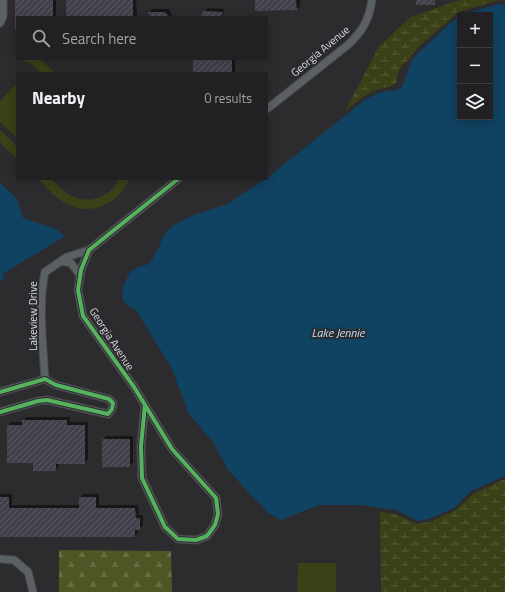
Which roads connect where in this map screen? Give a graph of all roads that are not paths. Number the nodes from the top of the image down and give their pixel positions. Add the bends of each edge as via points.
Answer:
1 (3, 0) edge
2 (372, 0) edge
3 (0, 23) edge
4 (268, 108) edge
5 (177, 180) edge
6 (88, 250) junction
7 (61, 261) junction
8 (80, 275) junction
9 (45, 379) junction
10 (0, 392) edge
11 (145, 405) junction
12 (0, 412) edge
13 (0, 559) edge
14 (33, 592) edge

1 - 3 street via 3,16
2 - 4 street, Georgia Avenue via 370,13 359,34
5 - 6 street
6 - 7 street, Lakeview Drive
6 - 8 street, Georgia Avenue
7 - 8 street via 71,263
7 - 9 street, Lakeview Drive via 45,272 42,284
8 - 11 street, Georgia Avenue via 78,290 84,316
9 - 10 street
9 - 12 street via 56,385 109,399 113,403 112,409 108,414 47,400
11 - 11 street, Georgia Avenue via 172,449 216,498 218,514 215,525 207,536 196,540 178,539 165,527 142,478 141,446
13 - 14 street via 14,560 28,572

